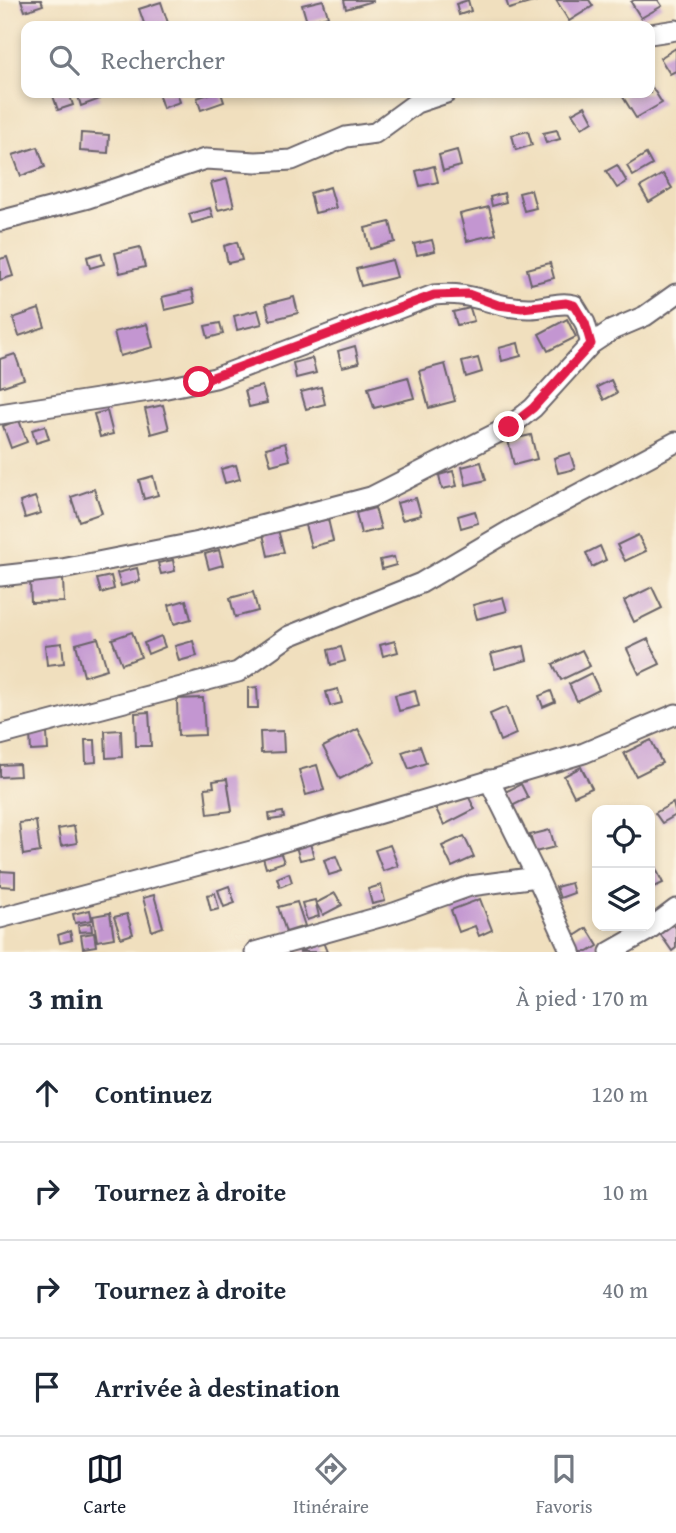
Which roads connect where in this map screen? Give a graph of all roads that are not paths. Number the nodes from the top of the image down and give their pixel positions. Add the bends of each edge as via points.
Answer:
1 (676, 30) edge
2 (655, 33) edge
3 (431, 98) edge
4 (0, 221) edge
5 (676, 294) edge
6 (591, 344) junction
7 (0, 414) edge
8 (676, 442) edge
9 (0, 576) edge
10 (676, 714) edge
11 (0, 735) edge
12 (488, 780) junction
13 (537, 877) junction
14 (676, 909) edge
15 (0, 918) edge
16 (255, 952) edge
17 (571, 952) edge
18 (610, 952) edge

1 - 2 street
3 - 4 street via 416,103 375,133 346,136 292,160 205,159
5 - 6 street
6 - 7 street via 574,305 522,308 455,293 434,295 215,378
6 - 9 street via 533,408 509,427 372,497 199,542 62,569
8 - 11 street via 421,583 289,636 238,672
10 - 12 street via 584,753
12 - 13 street
12 - 15 street
13 - 16 street via 470,886
13 - 17 street
14 - 18 street

